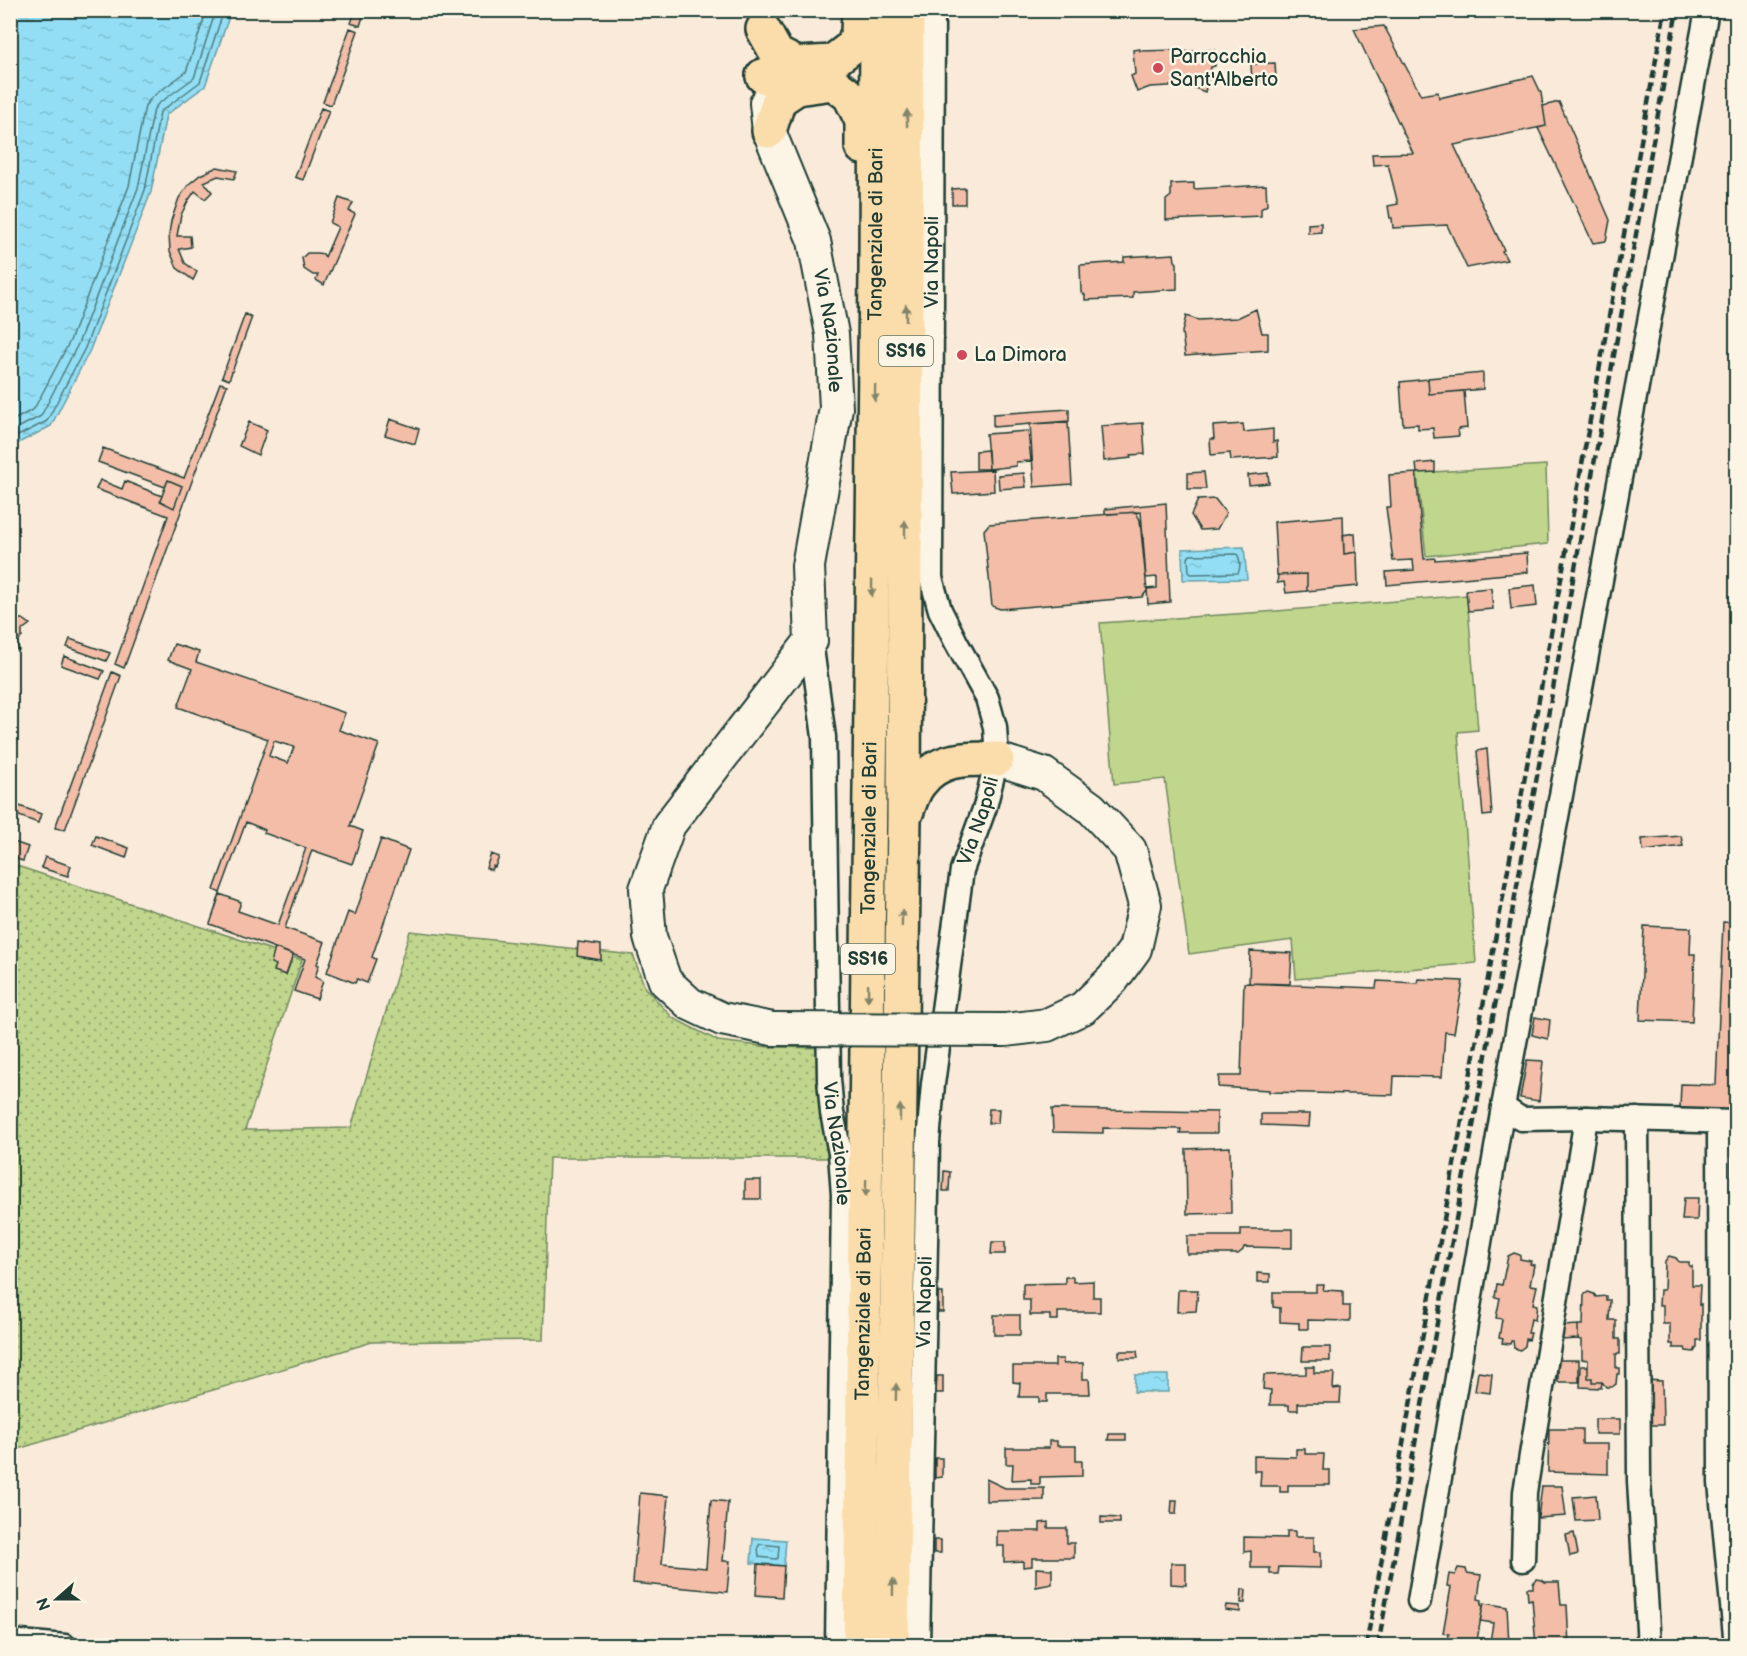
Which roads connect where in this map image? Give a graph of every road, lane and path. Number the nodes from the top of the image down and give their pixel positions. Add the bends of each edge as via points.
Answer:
1 (859, 10) edge
2 (877, 10) edge
3 (907, 10) edge
4 (933, 10) edge
5 (1707, 10) edge
6 (765, 20) edge
7 (763, 76) junction
8 (797, 76) junction
9 (769, 131) junction
10 (876, 272) junction
11 (811, 641) junction
12 (904, 692) junction
13 (956, 759) junction
14 (997, 759) junction
15 (904, 817) junction
16 (1503, 1107) junction
17 (1586, 1118) junction
18 (1636, 1119) junction
19 (1728, 1122) edge
20 (1523, 1560) dead end
21 (1419, 1601) dead end
22 (10, 1641) edge
23 (65, 1646) edge
24 (837, 1646) edge
25 (860, 1646) edge
26 (892, 1646) edge
27 (918, 1646) edge
28 (1649, 1646) edge
29 (1736, 1646) edge

1 - 8 highway via 853,46 832,62
2 - 10 highway, Tangenziale di Bari / SS16
12 -> 3 highway, Tangenziale di Bari / SS16
4 - 14 street, Via Napoli via 932,578 940,610 987,698 995,727
5 - 16 street
6 - 7 street, Via Nazionale
6 - 8 highway via 777,54
7 - 8 highway
7 - 9 street, Via Nazionale
8 - 9 highway via 779,100
8 - 10 highway via 832,83 850,96 862,121 862,214
9 - 11 street, Via Nazionale via 814,241 832,334 836,408 808,566
10 -> 25 highway, Tangenziale di Bari / SS16
11 - 14 street, bridge via 669,825 646,889 650,937 665,981 690,1004 722,1019 773,1029 1005,1030 1047,1025 1083,1008 1136,949 1145,905 1130,850 1091,808 1044,774
11 - 24 street, Via Nazionale via 824,737 829,1079 843,1195
12 - 13 highway via 919,733 934,749
12 - 15 highway, Tangenziale di Bari / SS16
13 - 14 highway
13 - 15 highway via 935,767 919,784
14 - 27 street, Via Napoli via 962,870 933,1084 928,1142
26 -> 15 highway, Tangenziale di Bari / SS16
16 - 17 street via 1521,1119
16 - 21 street
17 - 18 street
17 - 20 street via 1525,1492
18 - 19 street
18 - 28 street via 1639,1481
19 - 29 street via 1720,1483
22 - 23 street

